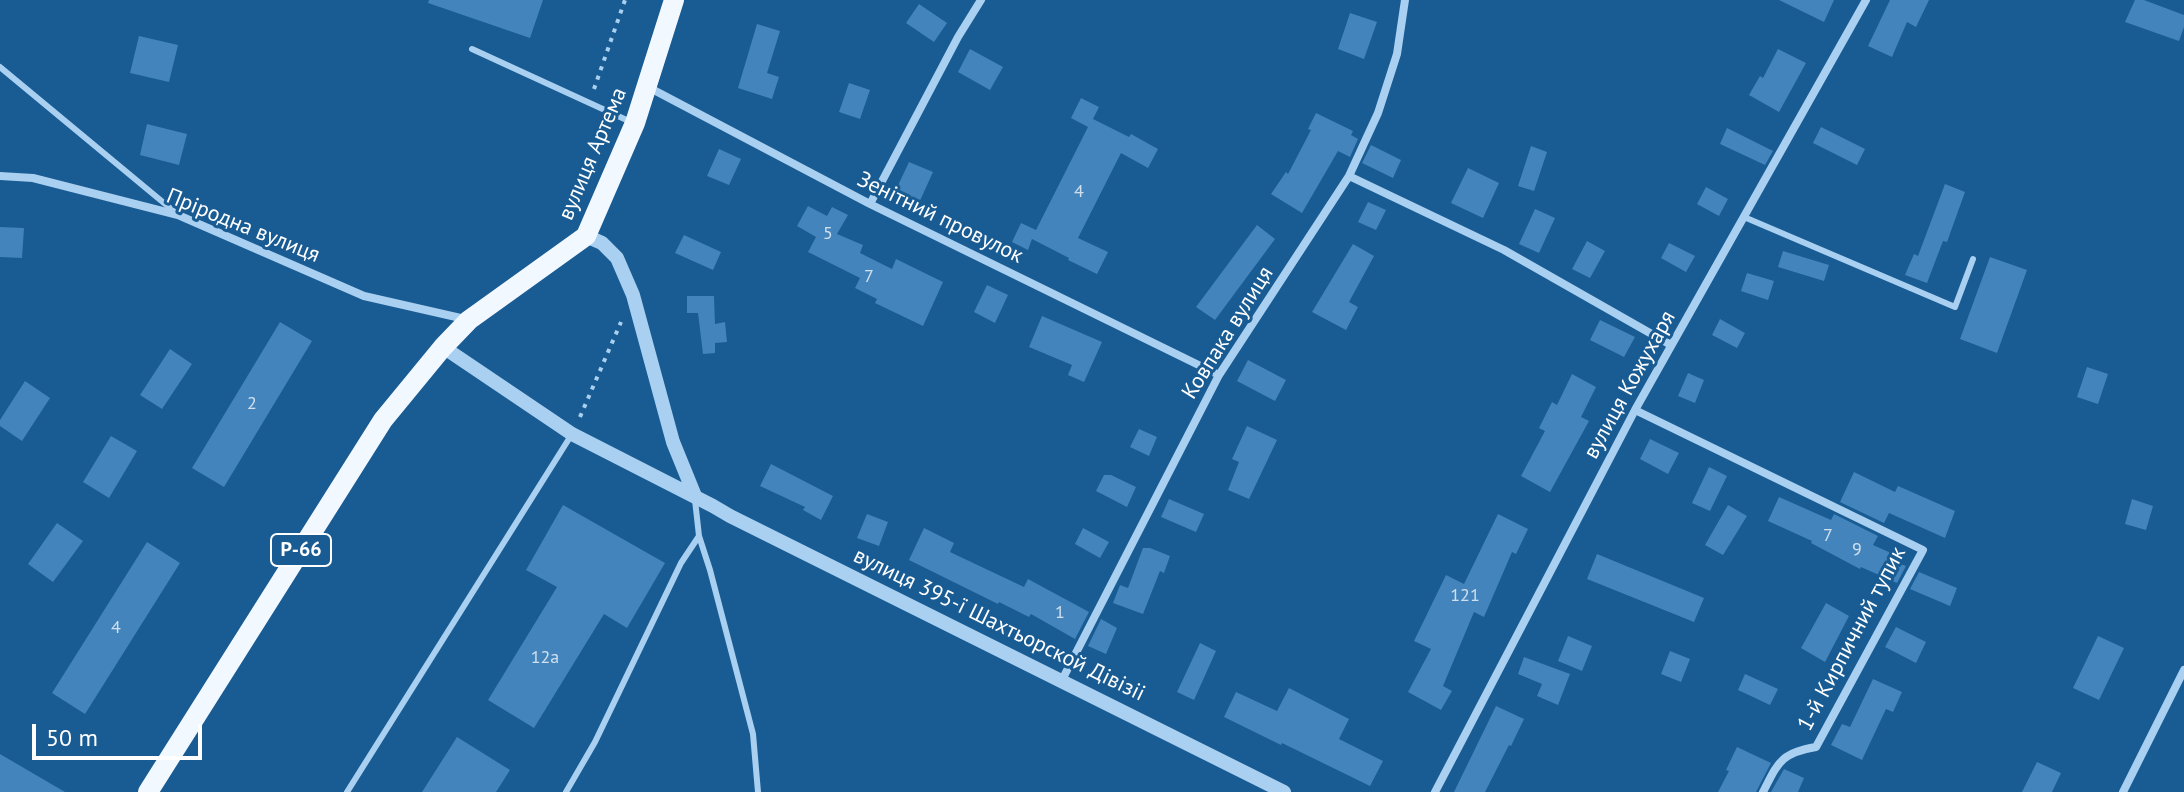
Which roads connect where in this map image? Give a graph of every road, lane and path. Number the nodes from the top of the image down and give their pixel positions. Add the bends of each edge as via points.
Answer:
1 (625, 0) edge
2 (674, 0) edge
3 (981, 0) edge
4 (1405, 0) edge
5 (1866, 0) edge
6 (472, 49) dead end
7 (0, 67) edge
8 (648, 87) junction
9 (589, 102) junction
10 (635, 123) junction
11 (0, 176) edge
12 (1349, 176) junction
13 (870, 204) junction
14 (178, 215) junction
15 (1744, 217) junction
16 (586, 236) junction
17 (1973, 259) dead end
18 (633, 295) junction
19 (469, 320) junction
20 (1671, 345) junction
21 (443, 347) junction
22 (1219, 375) junction
23 (1635, 410) junction
24 (572, 434) junction
25 (695, 496) junction
26 (699, 536) junction
27 (2184, 670) edge
28 (1062, 680) junction
29 (148, 792) edge
30 (347, 792) edge
31 (566, 792) edge
32 (758, 792) edge
33 (1284, 792) edge
34 (1435, 792) edge
35 (1763, 792) edge
36 (2123, 792) edge

1 - 9 path
2 - 8 main road, вулиця Артема
3 - 13 street
4 - 12 street, Ковпака вулиця via 1397,54
5 - 15 street, вулиця Кожухаря
6 - 9 lane
7 - 14 lane
8 - 10 main road, вулиця Артема
8 - 13 street, Зенітний провулок
9 - 10 lane
10 - 16 main road, вулиця Артема
11 - 14 street, Пріродна вулиця via 33,178
12 - 20 street via 1504,250
12 - 22 street, Ковпака вулиця
13 - 22 street, Зенітний провулок
14 - 19 street, Пріродна вулиця via 364,296
15 - 17 lane via 1955,307
15 - 20 street, вулиця Кожухаря
16 - 18 street via 617,258
16 - 19 main road, вулиця Артема / Р-66
18 - 24 path
18 - 25 street via 673,442
19 - 21 main road, Р-66
20 - 23 street, вулиця Кожухаря
21 - 24 street, вулиця 395-ї Шахтьорской Дівізіі
21 - 29 main road, Р-66 via 383,420
22 - 28 street, Ковпака вулиця
23 - 34 street, вулиця Кожухаря
23 - 35 street, 1-й Кирпичний тупик via 1923,550 1816,747 1779,761
24 - 25 street, вулиця 395-ї Шахтьорской Дівізіі
24 - 30 lane
25 - 26 lane
25 - 28 street, вулиця 395-ї Шахтьорской Дівізіі
26 - 31 lane
26 - 32 lane via 753,734
27 - 36 street
28 - 33 street, вулиця 395-ї Шахтьорской Дівізіі

